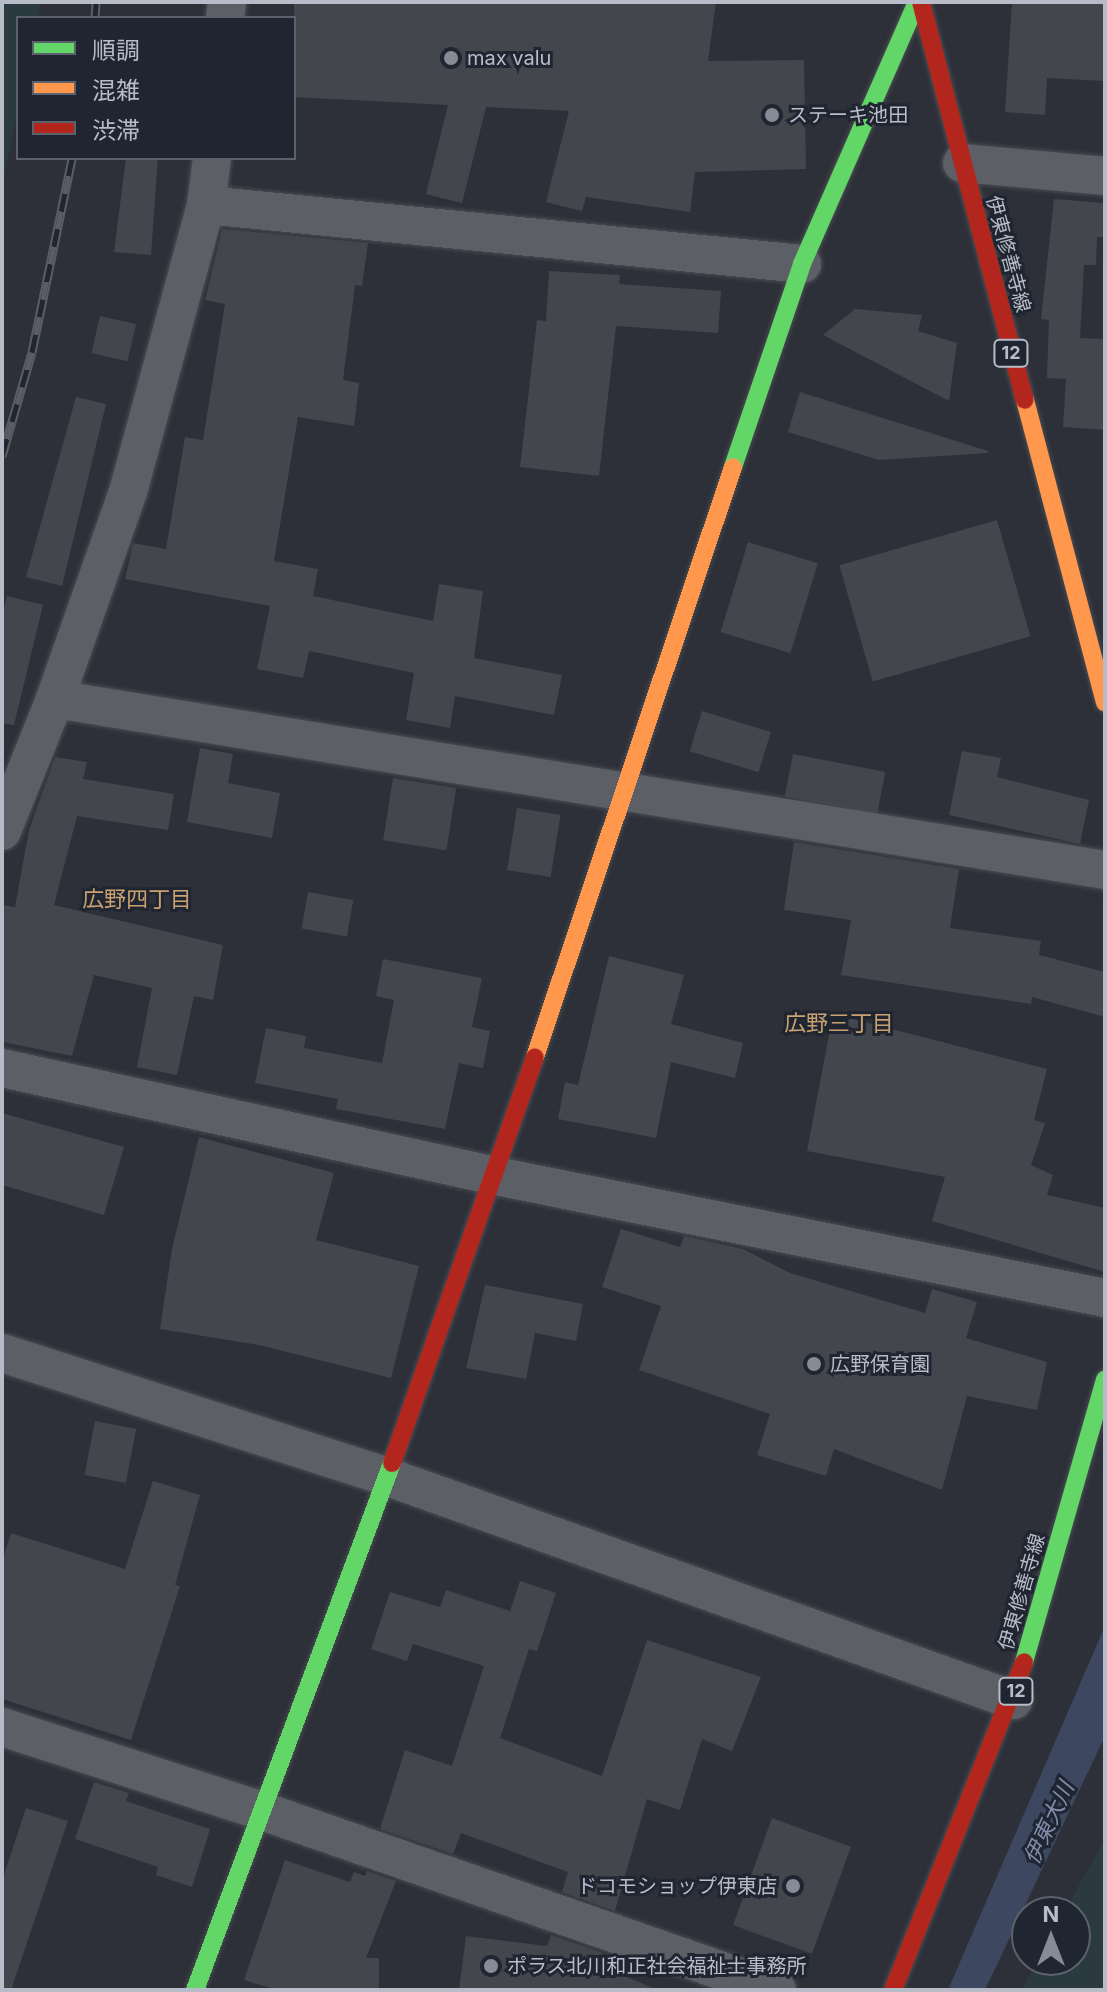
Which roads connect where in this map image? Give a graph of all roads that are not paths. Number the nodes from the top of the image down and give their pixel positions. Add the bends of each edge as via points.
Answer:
1 (919, 2) edge
2 (212, 160) edge
3 (962, 163) junction
4 (1105, 176) edge
5 (206, 205) junction
6 (802, 264) junction
7 (55, 699) junction
8 (1105, 703) edge
9 (624, 794) junction
10 (2, 831) edge
11 (1105, 870) edge
12 (2, 1068) edge
13 (491, 1175) junction
14 (1105, 1298) edge
15 (2, 1353) edge
16 (1105, 1379) edge
17 (388, 1477) junction
18 (1013, 1700) junction
19 (2, 1727) edge
20 (265, 1812) junction
21 (195, 1990) edge
22 (777, 1990) edge
23 (893, 1990) edge

1 - 3 street, 伊東修善寺線 / 12
1 - 6 street
2 - 5 street
3 - 4 street
3 - 8 street, 伊東修善寺線 / 12
5 - 6 street
5 - 7 street via 128,492
6 - 9 street
7 - 9 street
7 - 10 street
9 - 11 street
9 - 13 street
12 - 13 street
13 - 14 street
13 - 17 street
15 - 17 street
16 - 18 street, 伊東修善寺線 / 12
17 - 18 street
17 - 20 street
18 - 23 street, 伊東修善寺線 / 12
19 - 20 street
20 - 21 street
20 - 22 street

